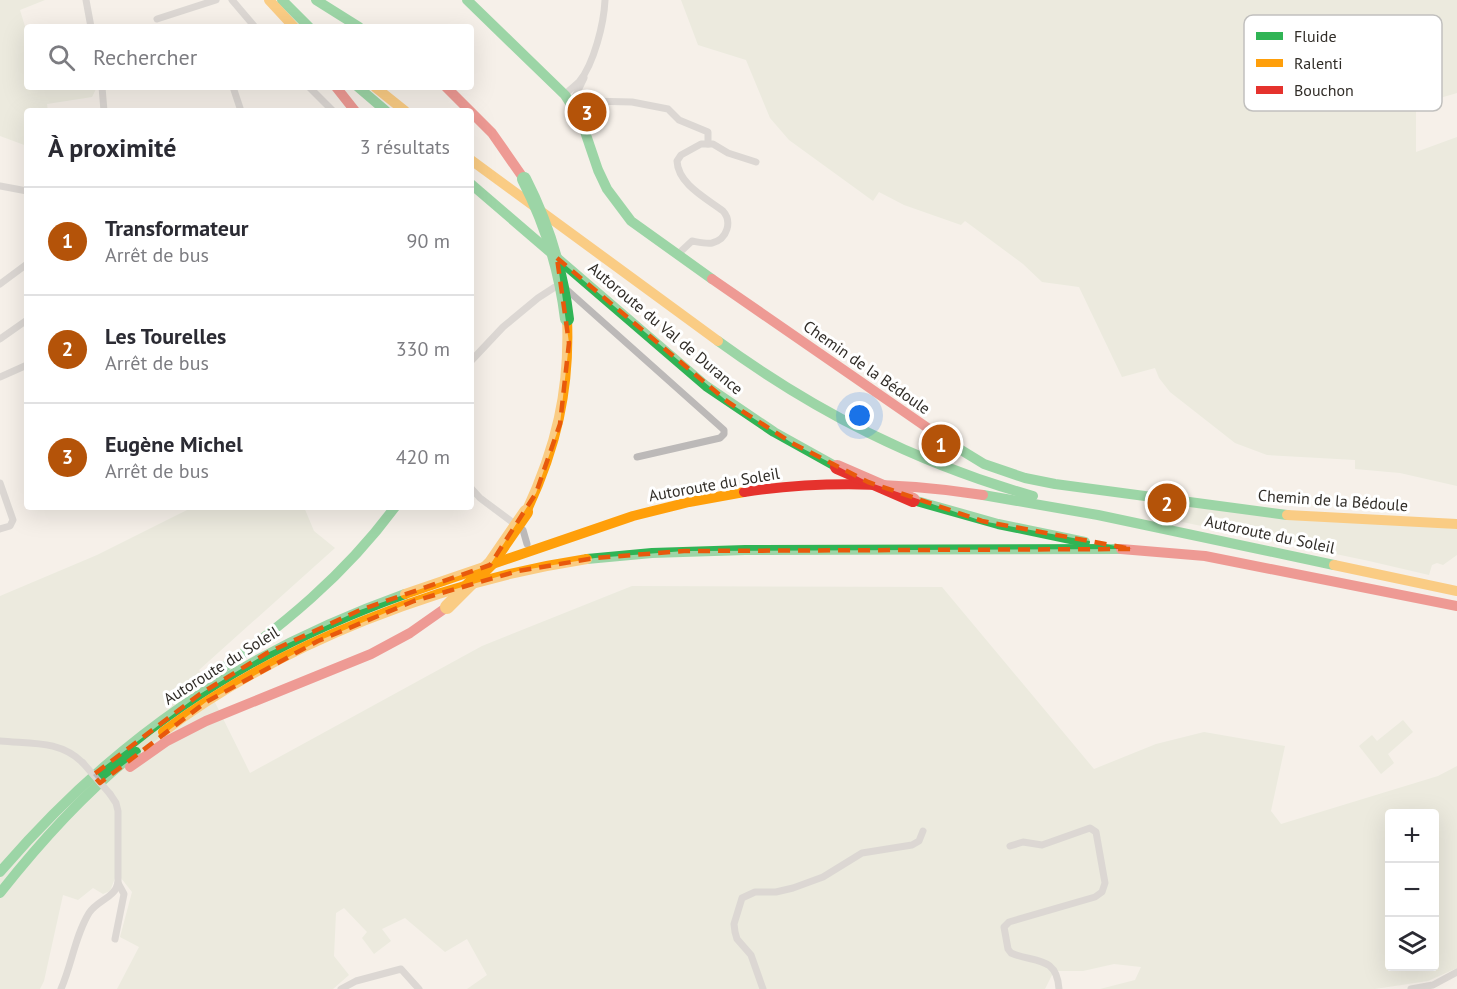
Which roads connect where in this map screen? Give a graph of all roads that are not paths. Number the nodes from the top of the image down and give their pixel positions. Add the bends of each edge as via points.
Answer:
1 (86, 0) edge
2 (216, 0) edge
3 (232, 0) edge
4 (260, 0) edge
5 (269, 0) edge
6 (282, 0) edge
7 (316, 0) edge
8 (466, 0) edge
9 (476, 0) edge
10 (605, 0) edge
11 (157, 19) dead end
12 (90, 24) edge
13 (252, 24) edge
14 (280, 24) edge
15 (291, 24) edge
16 (306, 24) edge
17 (354, 24) edge
18 (102, 90) edge
19 (235, 90) edge
20 (312, 90) edge
21 (338, 90) edge
22 (362, 90) edge
23 (379, 90) edge
24 (449, 90) edge
25 (572, 99) junction
26 (104, 108) edge
27 (240, 108) edge
28 (330, 108) edge
29 (353, 108) edge
30 (382, 108) edge
31 (401, 108) edge
32 (467, 108) edge
33 (474, 115) edge
34 (708, 144) junction
35 (474, 162) edge
36 (756, 162) dead end
37 (0, 186) edge
38 (474, 187) edge
39 (24, 190) edge
40 (679, 253) junction
41 (24, 266) edge
42 (0, 284) edge
43 (24, 322) edge
44 (0, 339) edge
45 (474, 359) edge
46 (24, 366) edge
47 (0, 377) edge
48 (637, 457) dead end
49 (0, 483) edge
50 (474, 492) edge
51 (392, 510) edge
52 (1098, 515) junction
53 (1457, 518) edge
54 (1457, 524) edge
55 (0, 529) edge
56 (527, 544) dead end
57 (1132, 549) junction
58 (1457, 591) edge
59 (1457, 606) edge
60 (0, 741) edge
61 (103, 765) junction
62 (923, 831) dead end
63 (1010, 846) dead end
64 (0, 872) edge
65 (118, 883) junction
66 (0, 893) edge
67 (0, 902) edge
68 (116, 939) dead end
69 (1457, 972) edge
70 (61, 989) edge
71 (340, 989) edge
72 (419, 989) edge
73 (763, 989) edge
74 (1059, 989) edge
75 (1412, 989) edge

1 - 12 street
2 - 11 street
3 - 13 street
4 - 14 main road
5 - 15 main road
6 - 16 main road
7 - 17 main road
8 - 25 main road, Chemin de la Bédoule
9 - 25 main road, Chemin de la Bédoule
10 - 25 street via 599,36
18 - 26 street
19 - 27 street
20 - 28 street
21 - 29 main road
22 - 30 main road
23 - 31 main road
24 - 32 main road, bridge
25 - 34 street via 632,102 668,109 679,120 708,132
25 - 40 main road, Chemin de la Bédoule via 598,170 617,204 637,226
33 - 67 main road, bridge via 524,178 555,250 564,289 569,343 567,385 546,470 526,512 470,587 411,633 372,655 213,716 139,760 78,815
34 - 36 street
34 - 40 street via 681,155 676,161 677,170 681,178 723,211 729,226 722,238 712,243 692,241
35 - 52 main road, Autoroute du Val de Durance via 738,355 817,406 948,470
37 - 39 street
38 - 57 main road, Autoroute du Val de Durance, bridge via 706,386 774,432 837,467 947,512 1007,528
40 - 53 main road, Chemin de la Bédoule via 940,431 995,463 1044,476 1278,510
40 - 54 main road, Chemin de la Bédoule via 937,435 984,464 1006,472 1055,484 1278,515
41 - 42 street
43 - 44 street
45 - 48 street via 503,327 543,294 557,286 566,289 724,430 720,438
46 - 47 street
49 - 55 street via 13,520 10,526
50 - 56 street via 521,529
51 - 61 main road via 368,544 327,587 156,719
52 - 58 main road, Autoroute du Soleil
52 - 61 main road, Autoroute du Soleil via 956,491 854,484 763,489 663,508 432,584 317,629 213,685
57 - 59 main road, Autoroute du Soleil via 1205,555
57 - 66 main road, Autoroute du Soleil via 684,551 595,558 493,577 370,618 318,641 247,678 172,725 92,790
60 - 65 street, bridge via 57,746 72,753 110,794 118,816
61 - 64 main road, Autoroute du Soleil via 42,824
62 - 73 street via 919,841 912,845 862,853 810,882 776,892 754,892 742,898 735,932 751,955
63 - 74 street via 1023,842 1042,845 1090,828 1096,832 1105,883 1102,892 1009,922 1004,927 1011,953 1044,961 1057,976
65 - 68 street via 124,894
65 - 70 street via 114,893 90,911
69 - 75 street via 1433,985
71 - 72 street via 401,969

